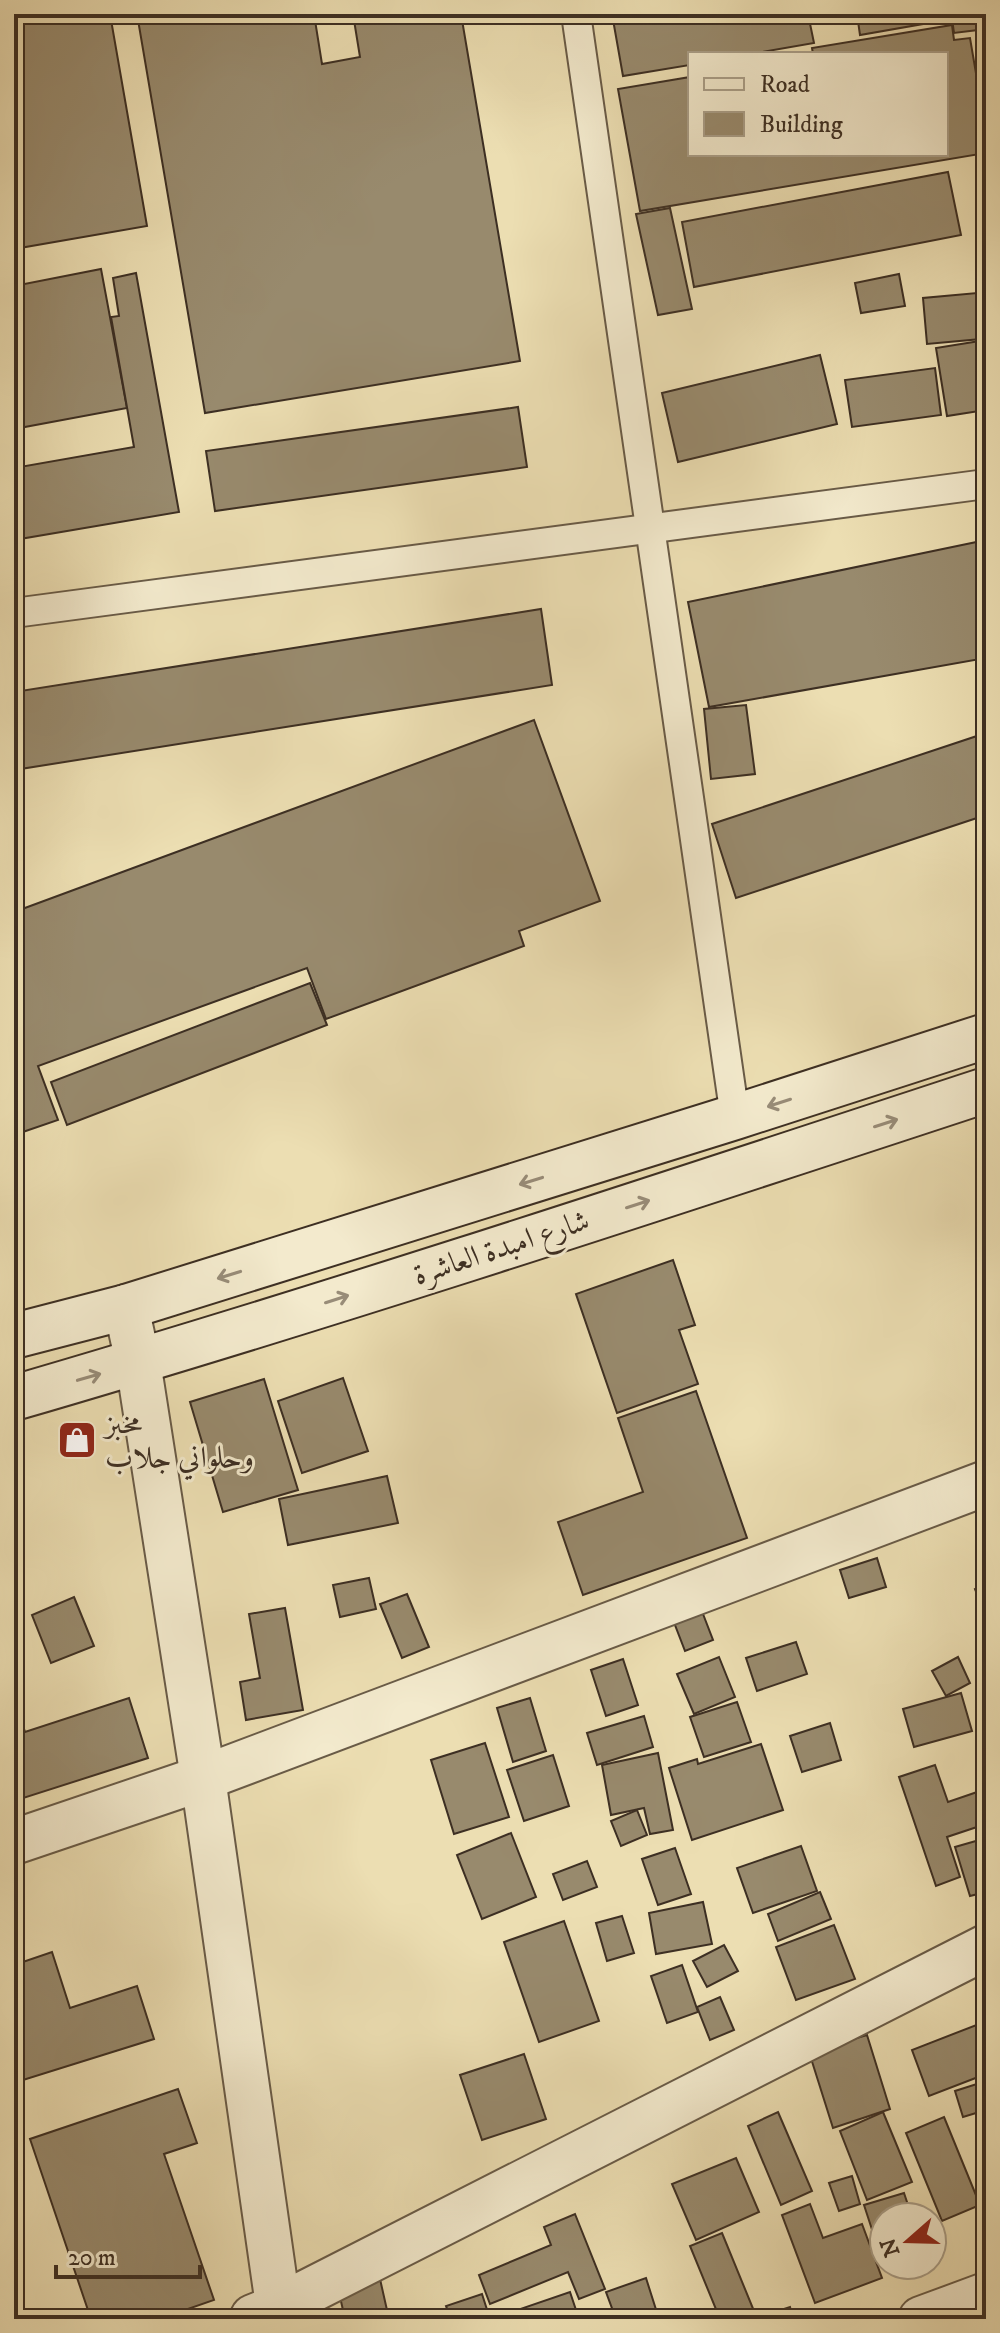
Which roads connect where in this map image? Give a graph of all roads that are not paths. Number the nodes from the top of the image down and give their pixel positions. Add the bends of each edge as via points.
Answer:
1 (576, 14) edge
2 (986, 484) edge
3 (648, 529) junction
4 (14, 613) edge
5 (986, 1036) edge
6 (986, 1090) edge
7 (735, 1117) junction
8 (126, 1307) junction
9 (14, 1336) edge
10 (138, 1362) junction
11 (14, 1398) edge
12 (986, 1483) edge
13 (203, 1778) junction
14 (14, 1842) edge
15 (986, 1947) edge
16 (986, 2295) edge
17 (269, 2315) edge
18 (921, 2319) edge

1 - 3 lane
2 - 3 lane
3 - 4 lane
3 - 7 lane
5 -> 7 street, شارع امبدة العاشرة
10 -> 6 street, شارع امبدة العاشرة
7 -> 8 street, شارع امبدة العاشرة
8 - 9 street, شارع امبدة العاشرة
8 - 10 street
11 -> 10 street, شارع امبدة العاشرة
10 - 13 street
12 - 13 street
13 - 14 street
13 - 17 street
15 - 17 street
16 - 18 street

